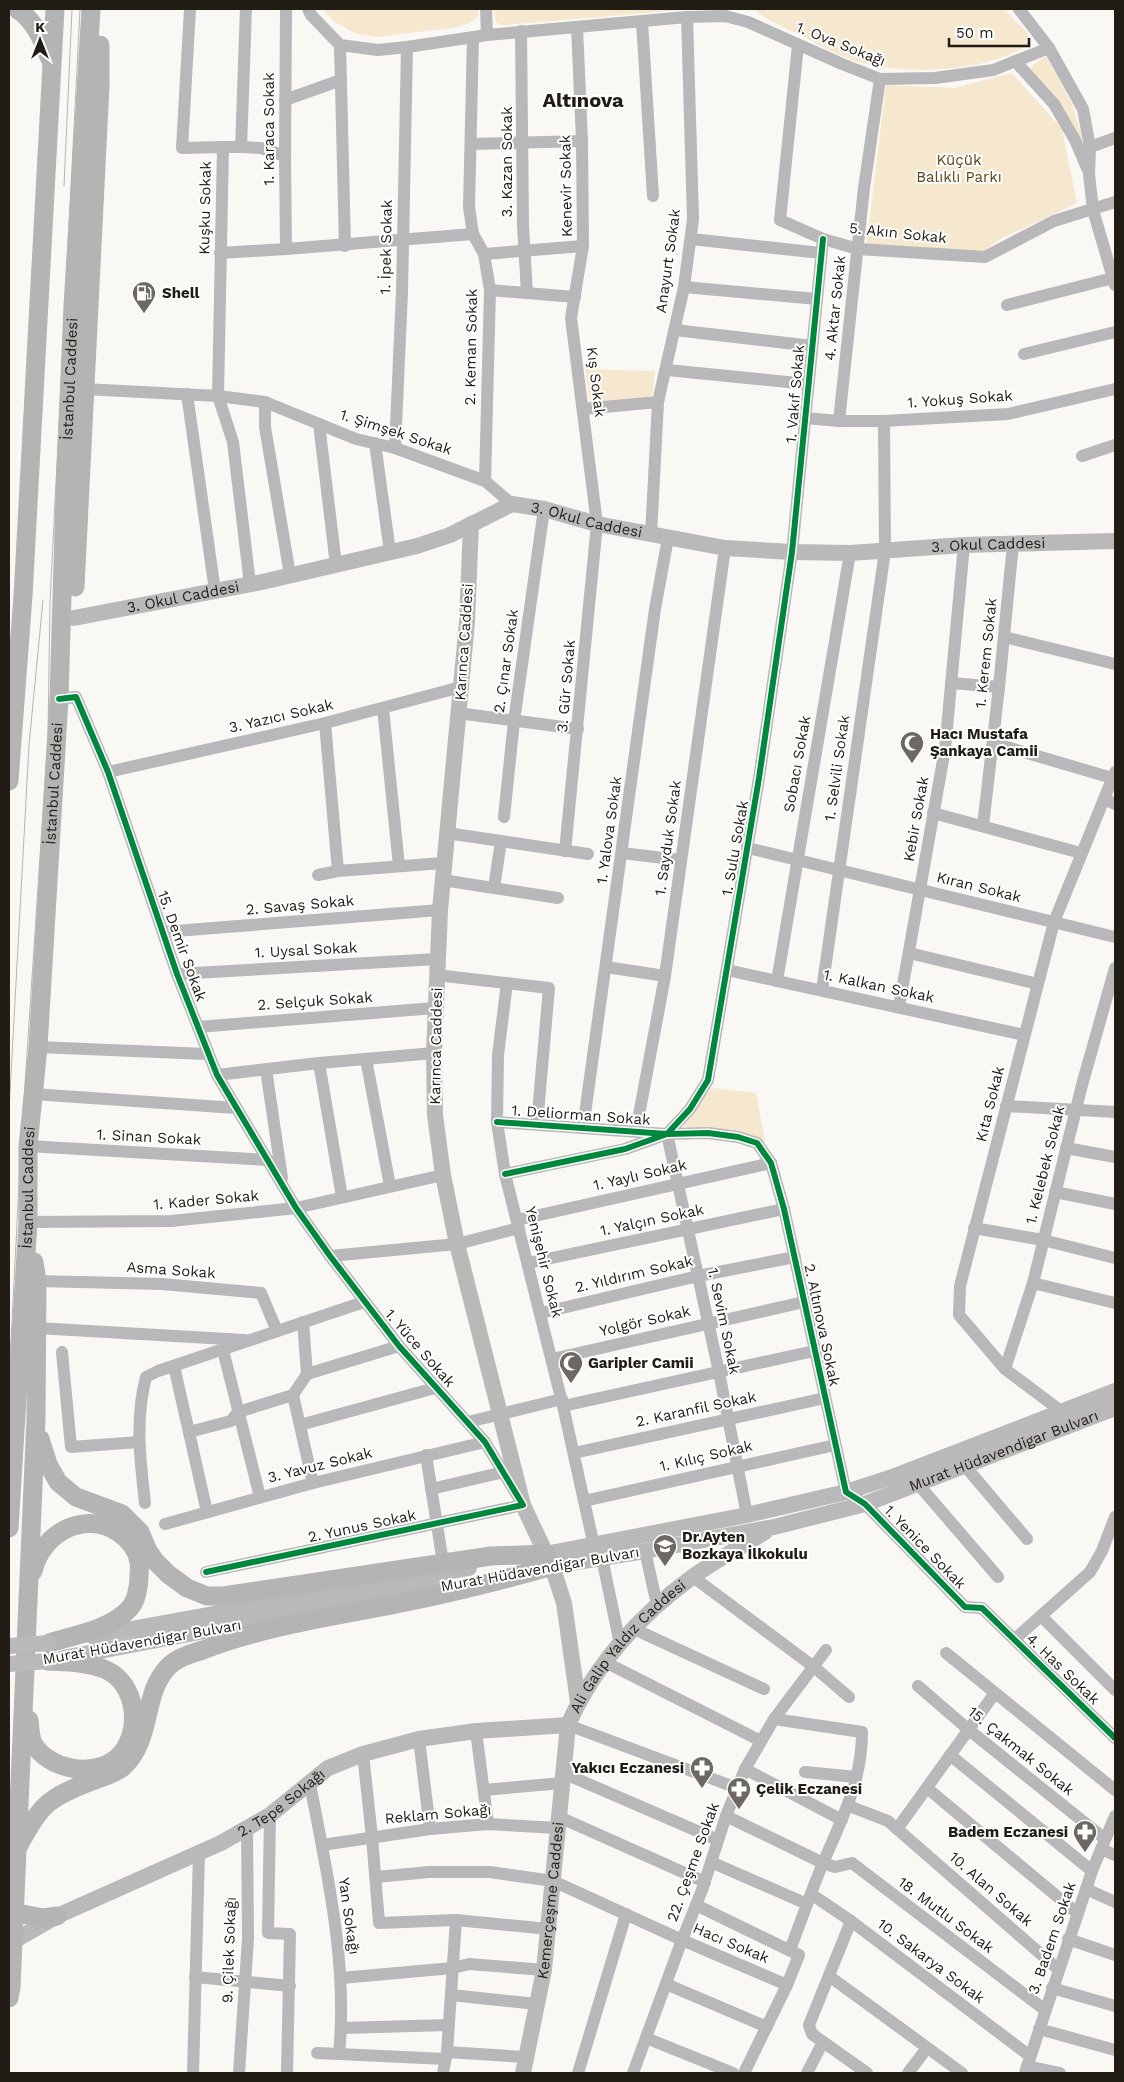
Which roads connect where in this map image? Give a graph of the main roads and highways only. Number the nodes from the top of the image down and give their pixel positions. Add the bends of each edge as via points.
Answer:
1 (17, 9) edge
2 (54, 9) edge
3 (92, 10) edge
4 (52, 64) junction
5 (471, 524) junction
6 (1115, 541) edge
7 (16, 609) edge
8 (66, 616) junction
9 (9, 627) edge
10 (13, 659) edge
11 (9, 781) edge
12 (28, 1222) junction
13 (1115, 1392) edge
14 (1115, 1408) edge
15 (36, 1418) junction
16 (774, 1527) junction
17 (9, 1528) edge
18 (598, 1552) junction
19 (549, 1560) junction
20 (29, 1589) junction
21 (9, 1646) edge
22 (48, 1652) junction
23 (9, 1664) edge
24 (24, 1695) junction
25 (578, 1702) junction
26 (568, 1725) junction
27 (17, 1849) junction
28 (13, 1912) junction
29 (57, 1916) junction
30 (12, 1942) junction
31 (9, 1998) edge
32 (523, 2073) edge

1 - 4 highway via 28,16 37,28
2 - 4 highway
3 - 8 highway, İstanbul Caddesi via 74,297
3 - 8 highway via 99,34 100,86 84,389
4 - 7 highway
5 - 6 main road, 3. Okul Caddesi via 512,504 650,535 726,548 850,553 964,545
5 - 8 main road, 3. Okul Caddesi via 434,541 336,565 215,591
5 - 19 main road, Karınca Caddesi via 467,622 440,910 435,1008 435,1115 457,1244 523,1505
7 - 9 highway via 16,621
7 - 10 highway
8 - 12 highway, İstanbul Caddesi via 38,1047 28,1146
10 - 11 highway
12 - 15 highway via 37,1281
12 - 17 highway, İstanbul Caddesi
13 - 18 main road, Murat Hüdavendigar Bulvarı via 846,1492
14 - 16 main road, Murat Hüdavendigar Bulvarı via 865,1504
15 - 19 highway via 48,1464 58,1482 76,1497 122,1514 140,1532 148,1551 168,1574 207,1596 491,1556
15 - 20 highway
16 - 18 main road, Murat Hüdavendigar Bulvarı via 645,1551
16 - 25 main road, Ali Galip Yaldız Caddesi via 693,1577 657,1605 605,1662
18 - 19 main road, Murat Hüdavendigar Bulvarı
19 - 22 main road, Murat Hüdavendigar Bulvarı
19 - 25 main road, Karınca Caddesi via 564,1603
19 - 27 highway via 488,1585 235,1637 191,1654 170,1666 156,1685 143,1738 135,1756 121,1769 62,1792 41,1808
20 - 22 highway via 35,1566 51,1539 67,1528 87,1523 107,1525 130,1540 139,1562 139,1585 130,1608 104,1626
20 - 24 highway
21 - 22 main road, Murat Hüdavendigar Bulvarı, bridge
22 - 23 main road, Murat Hüdavendigar Bulvarı, bridge
22 - 24 highway via 104,1669 121,1679 134,1706 128,1746 116,1759 93,1768 69,1768 54,1763 33,1742
24 - 27 highway
25 - 26 main road, Ali Galip Yaldız Caddesi
26 - 29 main road, 2. Tepe Sokağı via 476,1731 419,1740 363,1754 328,1768 270,1815 247,1828 199,1853
26 - 32 main road, Kemerçeşme Caddesi via 544,1970
27 - 28 highway
28 - 29 highway via 44,1918
28 - 30 highway
29 - 30 main road, 2. Tepe Sokağı
30 - 31 highway

